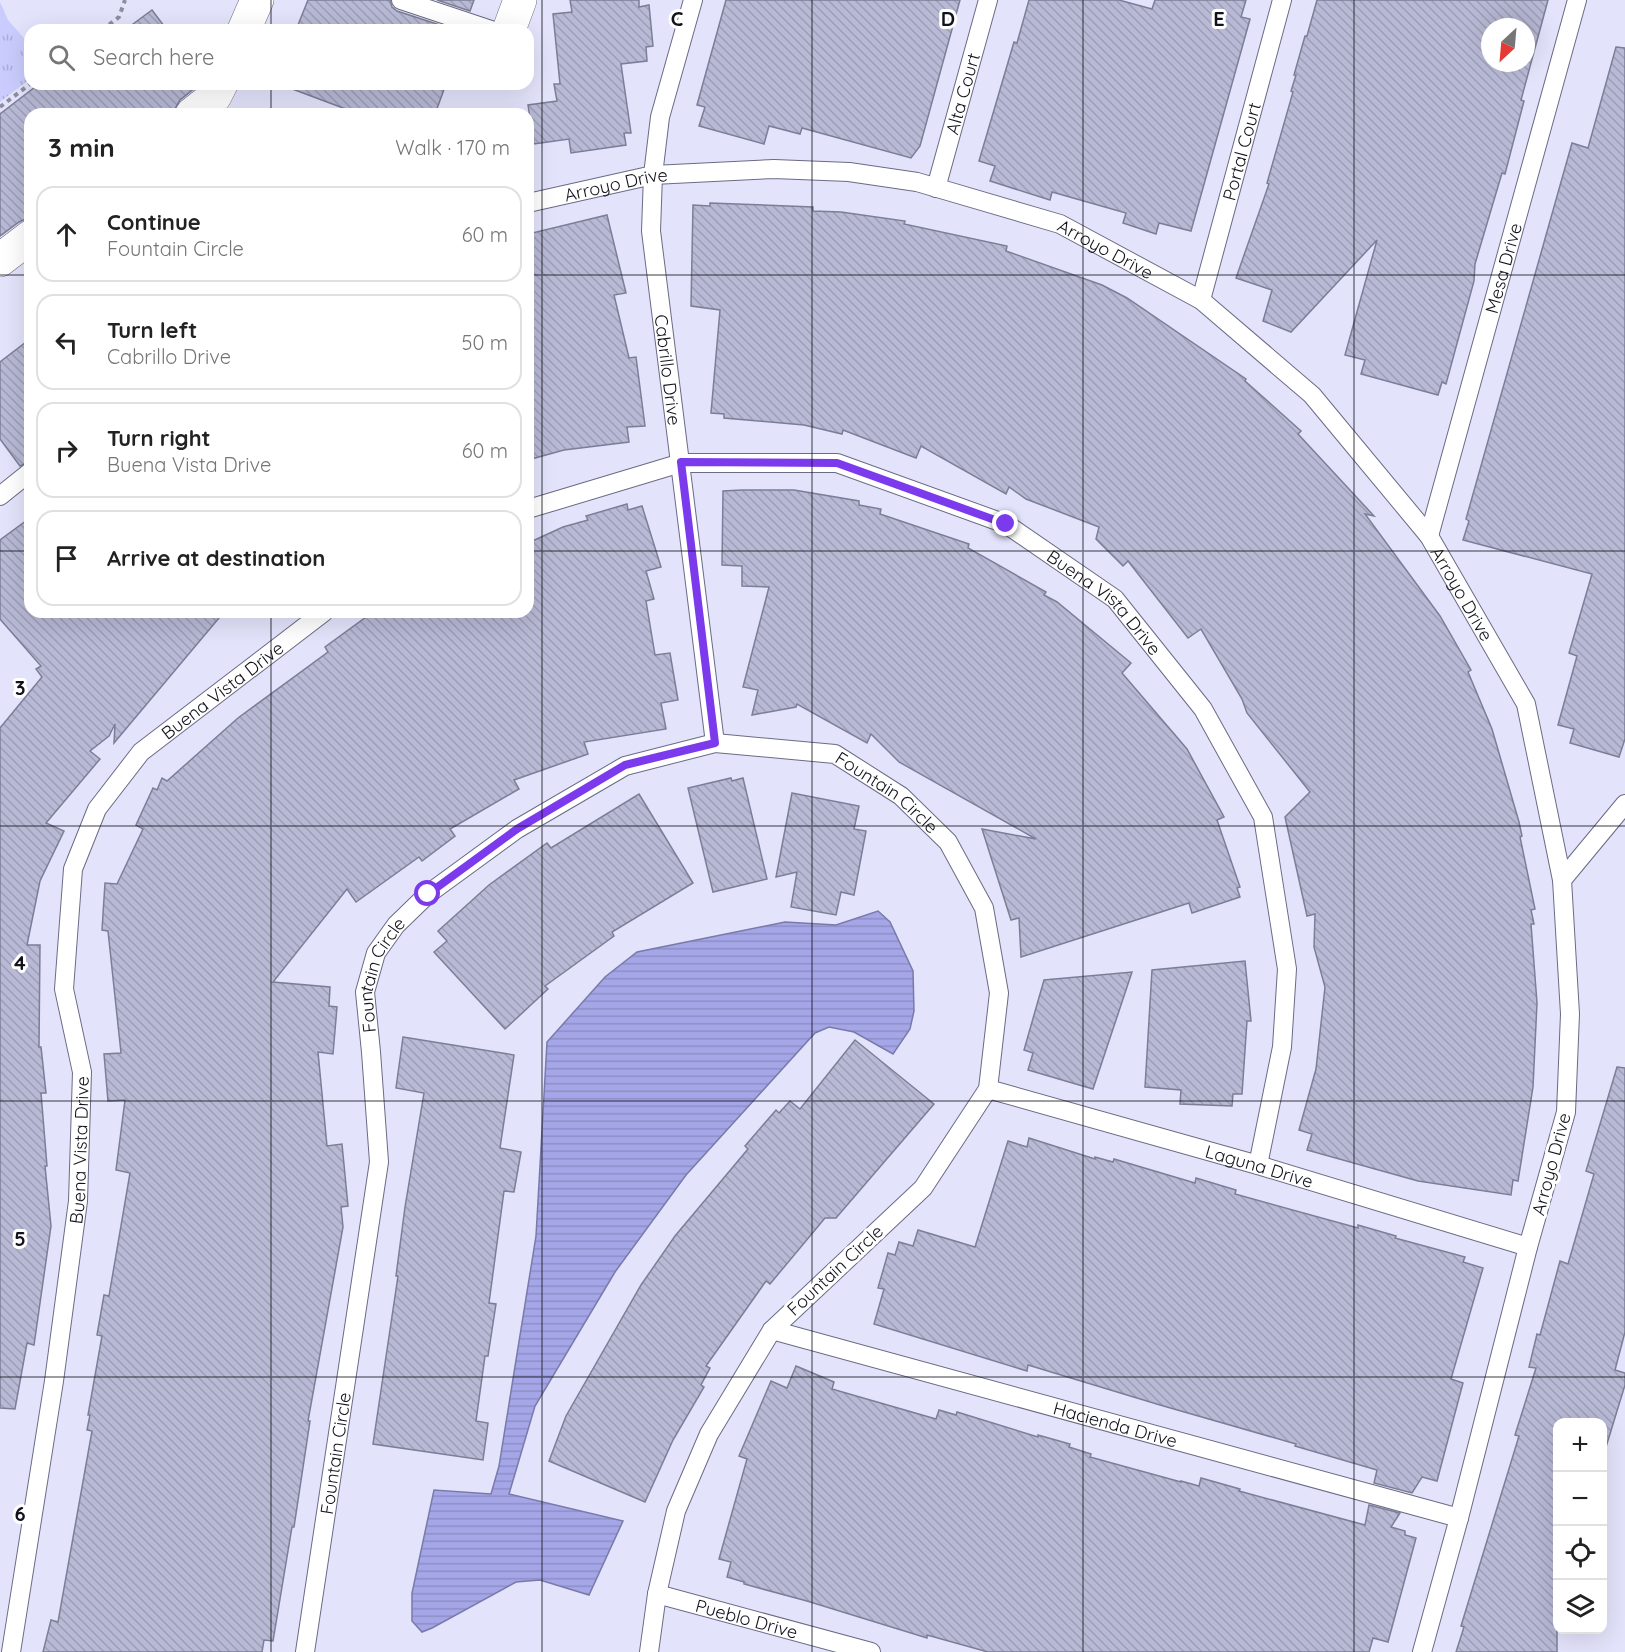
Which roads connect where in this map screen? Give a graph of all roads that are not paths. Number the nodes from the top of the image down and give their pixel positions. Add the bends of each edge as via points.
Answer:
1 (257, 0) edge
2 (401, 0) edge
3 (520, 0) edge
4 (693, 0) edge
5 (988, 0) edge
6 (1282, 0) edge
7 (1577, 0) edge
8 (247, 24) edge
9 (473, 24) edge
10 (511, 24) edge
11 (218, 90) edge
12 (200, 108) edge
13 (653, 175) junction
14 (936, 188) junction
15 (534, 202) edge
16 (24, 242) edge
17 (0, 260) edge
18 (1201, 300) junction
19 (681, 462) junction
20 (24, 477) edge
21 (0, 496) edge
22 (534, 507) edge
23 (1429, 536) junction
24 (316, 618) edge
25 (715, 743) junction
26 (1625, 804) edge
27 (1562, 880) junction
28 (988, 1089) junction
29 (1258, 1165) junction
30 (1528, 1246) junction
31 (772, 1330) junction
32 (1460, 1518) junction
33 (657, 1594) junction
34 (11, 1652) edge
35 (304, 1652) edge
36 (649, 1652) edge
37 (871, 1652) edge
38 (1422, 1652) edge

1 - 8 street
2 - 9 lane
3 - 10 street
4 - 13 lane, Cabrillo Drive via 660,117
5 - 14 lane, Alta Court
6 - 18 lane, Portal Court
7 - 23 lane, Mesa Drive
11 - 12 street
13 - 14 lane, Arroyo Drive via 774,169 849,172
13 - 15 lane, Arroyo Drive
13 - 19 lane, Cabrillo Drive via 651,231
14 - 18 lane, Arroyo Drive via 1060,224
16 - 17 street
18 - 23 lane, Arroyo Drive via 1312,395
19 - 22 lane, Buena Vista Drive
19 - 25 lane, Cabrillo Drive
19 - 29 lane, Buena Vista Drive via 837,463 1006,524 1115,599 1203,709 1263,817 1287,969 1282,1047
20 - 21 lane
23 - 27 lane, Arroyo Drive via 1526,704
24 - 34 lane, Buena Vista Drive via 141,752 97,809 73,869 64,989 82,1072 78,1201
25 - 28 lane, Fountain Circle via 835,754 901,796 948,843 984,908 999,993
25 - 35 lane, Fountain Circle via 625,765 517,829 428,894 396,925 376,953 365,992 379,1162
26 - 27 lane
27 - 30 lane, Arroyo Drive via 1570,1014 1566,1113
28 - 29 lane, Laguna Drive
28 - 31 lane, Fountain Circle via 923,1188
29 - 30 lane, Laguna Drive
30 - 32 lane, Arroyo Drive
31 - 32 lane, Hacienda Drive
31 - 33 lane, Fountain Circle via 709,1434 676,1511
32 - 38 lane, Arroyo Drive
33 - 36 lane, Fountain Circle
33 - 37 lane, Pueblo Drive

